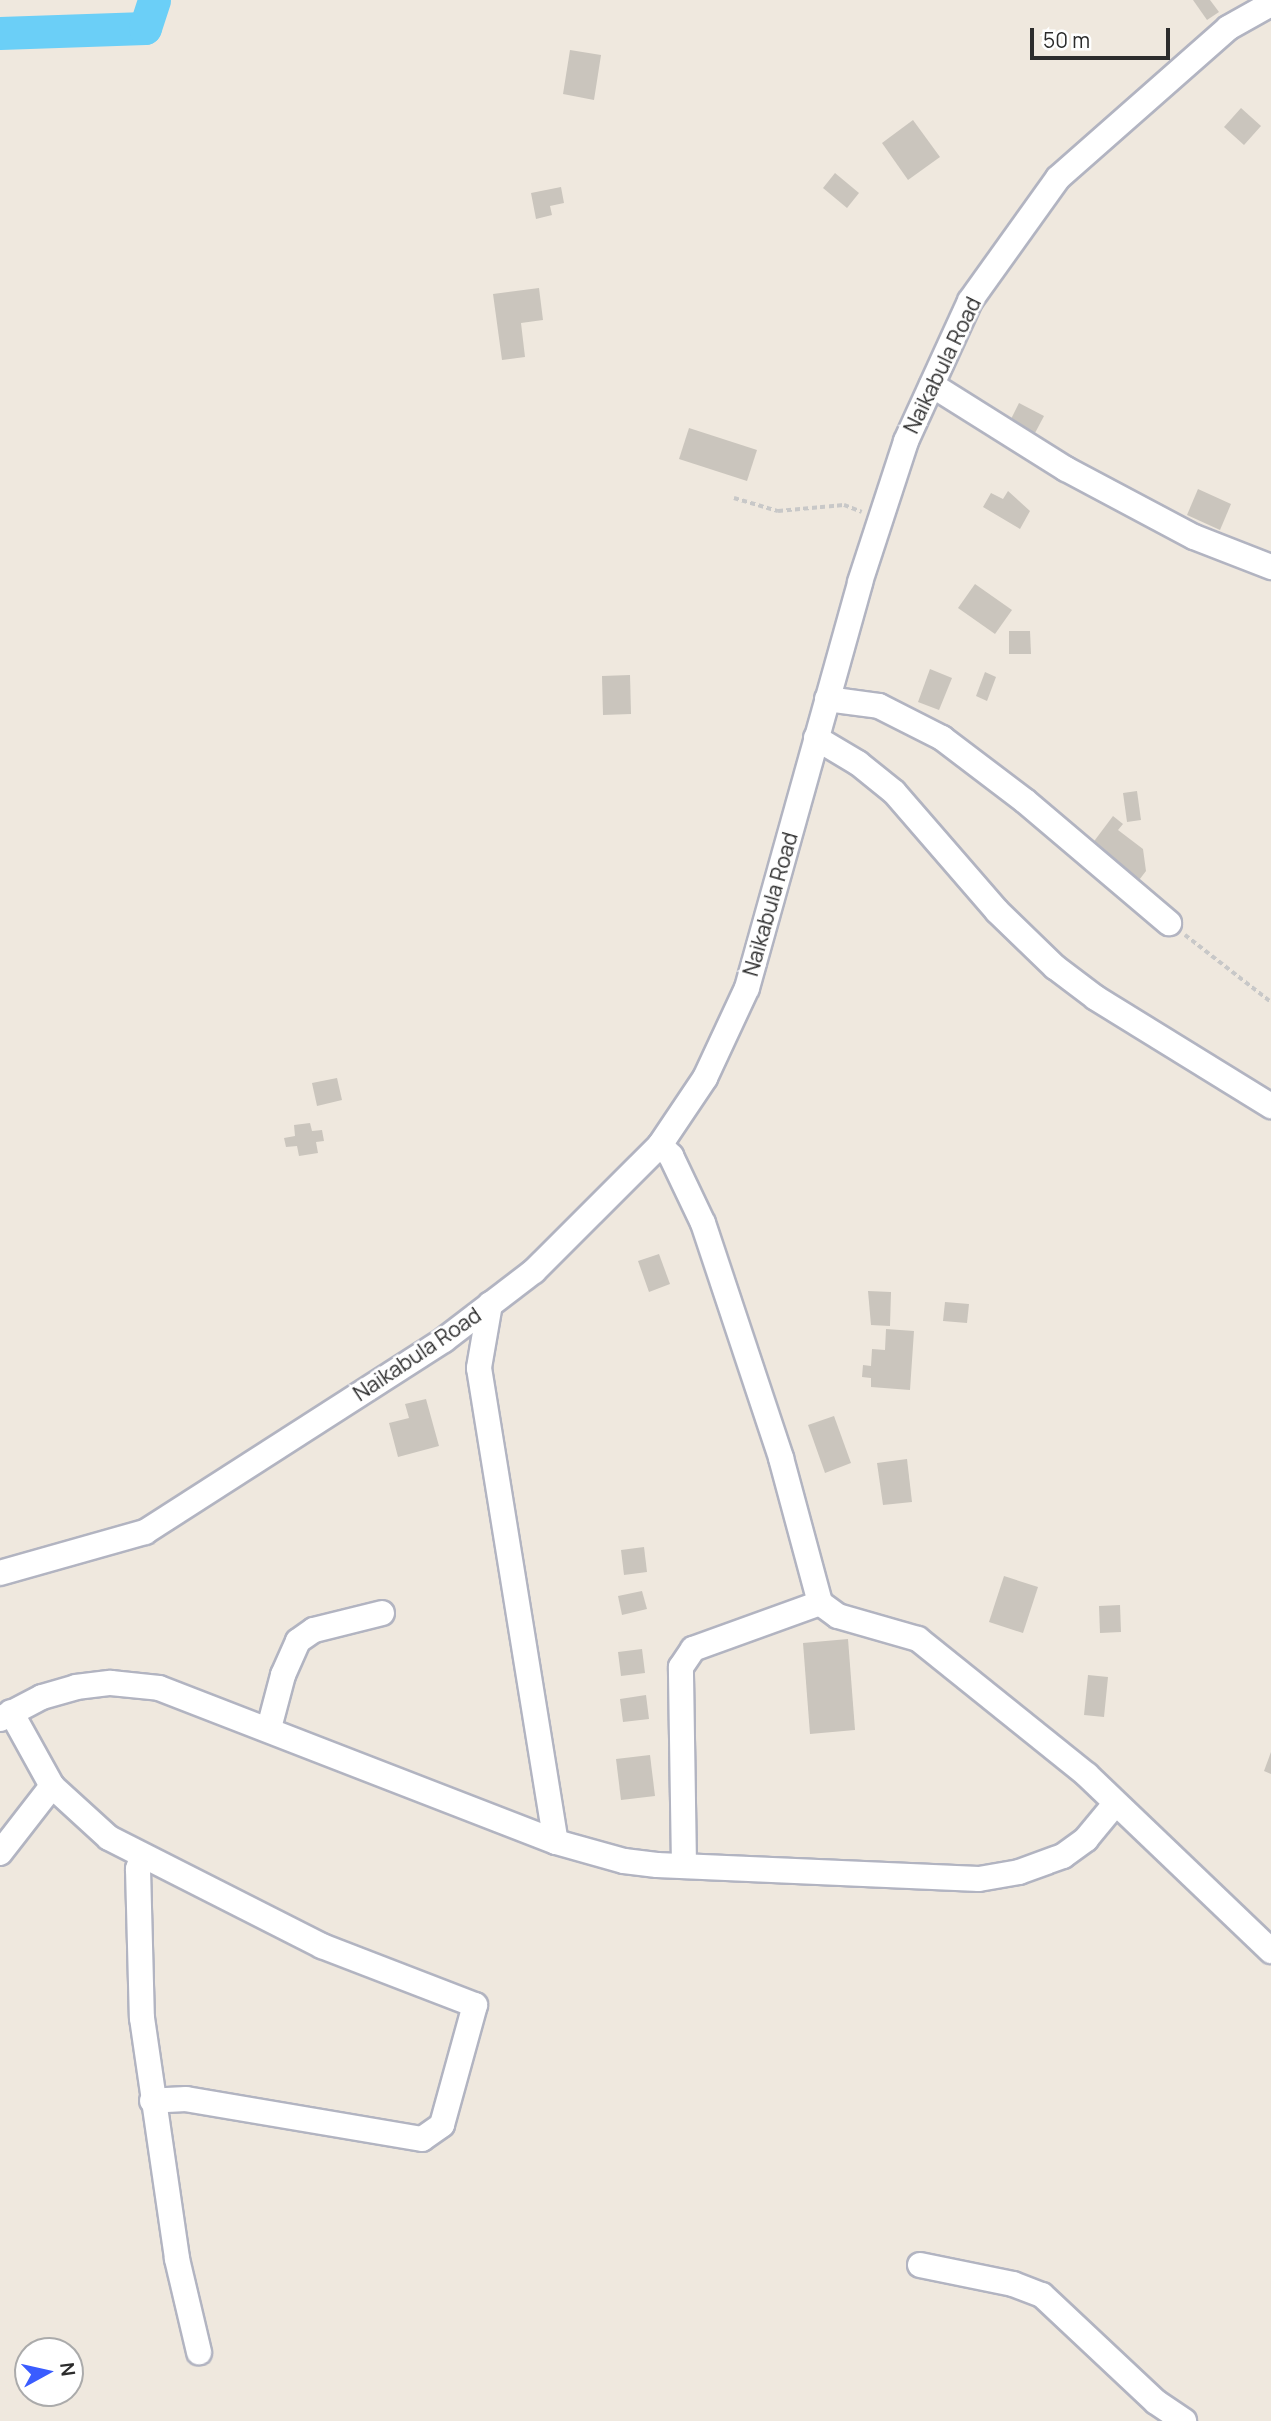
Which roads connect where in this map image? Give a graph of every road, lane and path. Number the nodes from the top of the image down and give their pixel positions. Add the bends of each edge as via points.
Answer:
1 (1271, 4) edge
2 (932, 385) junction
3 (734, 498) dead end
4 (880, 520) junction
5 (1271, 567) edge
6 (827, 699) junction
7 (816, 738) junction
8 (1170, 923) joint
9 (1271, 1002) edge
10 (1271, 1106) edge
11 (660, 1145) junction
12 (490, 1304) junction
13 (0, 1573) edge
14 (820, 1603) junction
15 (382, 1614) dead end
16 (6, 1716) edge
17 (269, 1728) junction
18 (52, 1786) junction
19 (1115, 1804) junction
20 (556, 1842) junction
21 (0, 1853) edge
22 (142, 1856) junction
23 (684, 1866) junction
24 (1271, 1951) edge
25 (152, 2101) junction
26 (920, 2265) dead end
27 (199, 2352) dead end
28 (1184, 2421) edge

1 - 2 street, Naikabula Road via 1228,28 1058,178 970,302
2 - 4 street, Naikabula Road via 905,441
2 - 5 street via 1078,475 1194,537
3 - 4 path via 778,511 844,505
4 - 6 street, Naikabula Road
6 - 7 street, Naikabula Road
6 - 8 street via 879,706 942,738
7 - 10 street via 859,763 894,792 997,911 1055,967
7 - 11 street, Naikabula Road via 747,988 705,1079
8 - 9 path
11 - 12 street, Naikabula Road via 534,1271
11 - 14 street via 671,1157 703,1223 781,1458
12 - 13 street, Naikabula Road via 444,1340 145,1532
12 - 20 street via 479,1368
14 - 19 street via 838,1616 918,1639 1087,1775
14 - 23 street via 693,1649 681,1667
15 - 17 street via 314,1630 298,1641
16 - 17 street via 59,1691 127,1684 159,1688
16 - 18 street
17 - 20 street
18 - 21 street
18 - 22 street via 85,1820
19 - 23 street via 1086,1839 1063,1856 988,1878 941,1880
19 - 24 street
20 - 23 street via 624,1861
22 - 25 street via 138,1869 142,2018
22 - 25 street via 322,1946 475,2005 442,2125 422,2139 186,2099
25 - 27 street via 177,2259
26 - 28 street via 1013,2284 1042,2295 1156,2402

